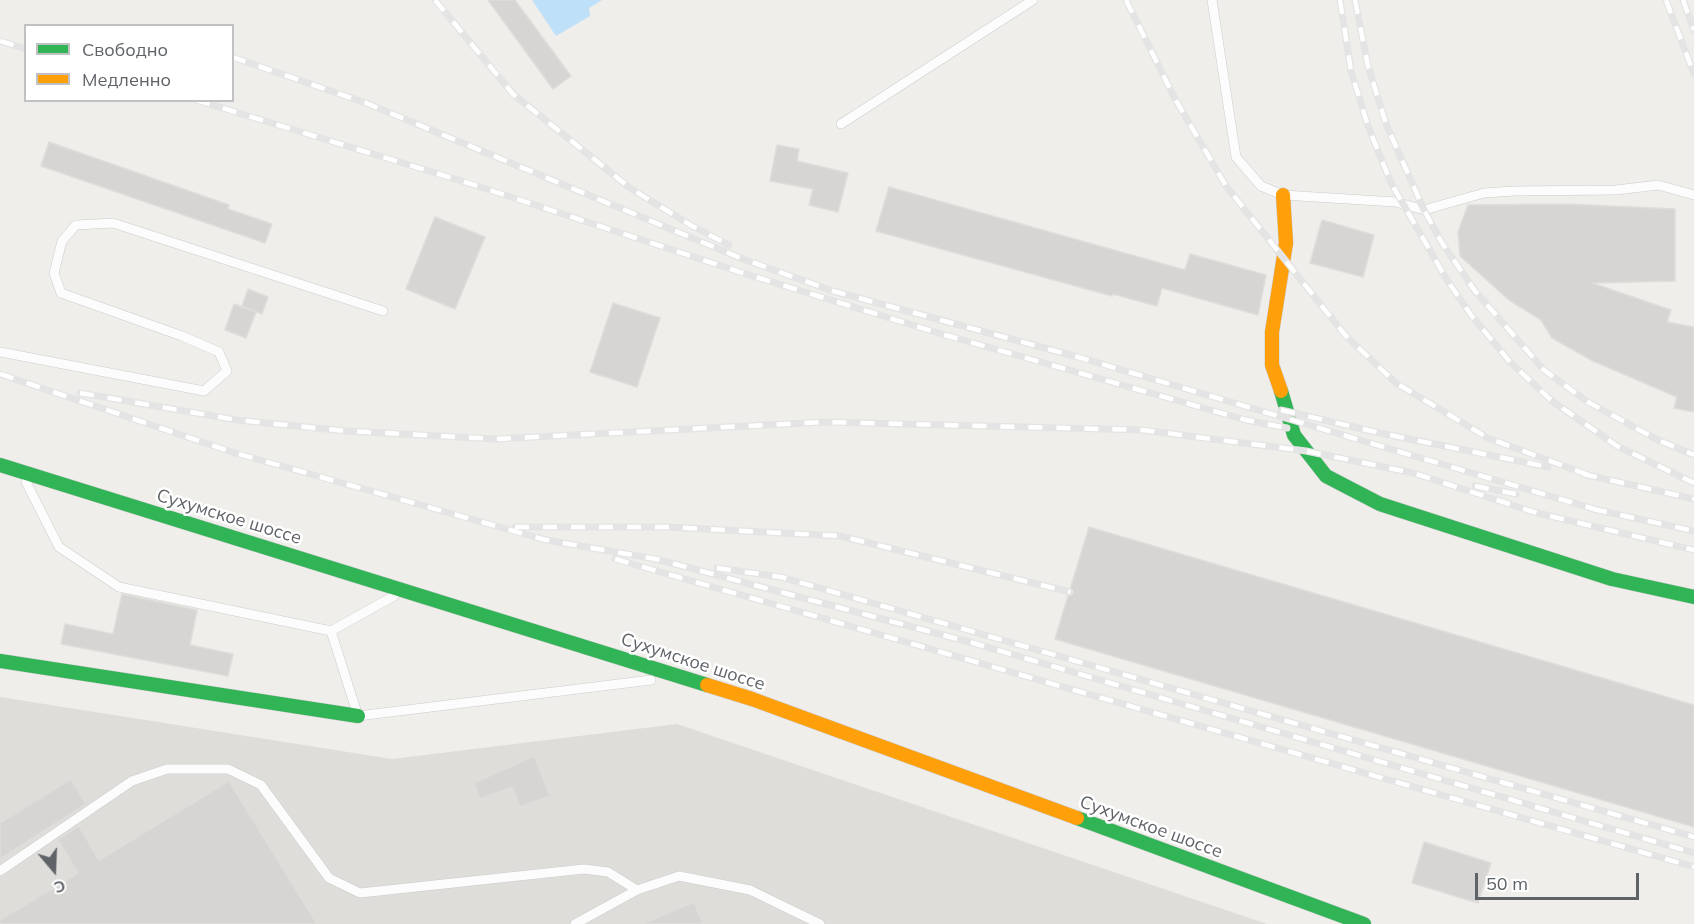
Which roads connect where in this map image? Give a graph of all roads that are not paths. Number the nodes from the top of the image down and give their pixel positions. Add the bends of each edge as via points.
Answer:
1 (1033, 0) edge
2 (1212, 0) edge
3 (840, 124) dead end
4 (1283, 195) junction
5 (1694, 195) edge
6 (383, 311) dead end
7 (0, 352) edge
8 (0, 465) edge
9 (21, 471) junction
10 (404, 591) junction
11 (1694, 597) edge
12 (331, 631) junction
13 (0, 661) edge
14 (679, 676) junction
15 (358, 716) junction
16 (0, 871) edge
17 (637, 890) junction
18 (575, 924) edge
19 (820, 924) edge
20 (1364, 924) edge

1 - 3 lane
2 - 4 lane via 1236,157 1261,186
4 - 5 lane via 1396,202 1424,210 1484,193 1515,191 1616,190 1658,185
4 - 11 main road via 1286,243 1272,332 1272,365 1294,435 1326,476 1380,504 1612,579
6 - 7 lane via 113,223 76,225 62,241 54,273 61,293 219,352 227,372 204,391
8 - 9 main road, Сухумское шоссе
9 - 10 main road, Сухумское шоссе
9 - 12 lane via 59,547 118,587
10 - 12 lane
10 - 14 main road, Сухумское шоссе
12 - 15 lane
13 - 15 main road
14 - 15 lane
14 - 20 main road, Сухумское шоссе
16 - 17 lane via 132,781 167,770 228,769 261,785 328,878 360,893 584,868 608,872
17 - 18 lane
17 - 19 lane via 679,876 750,890

